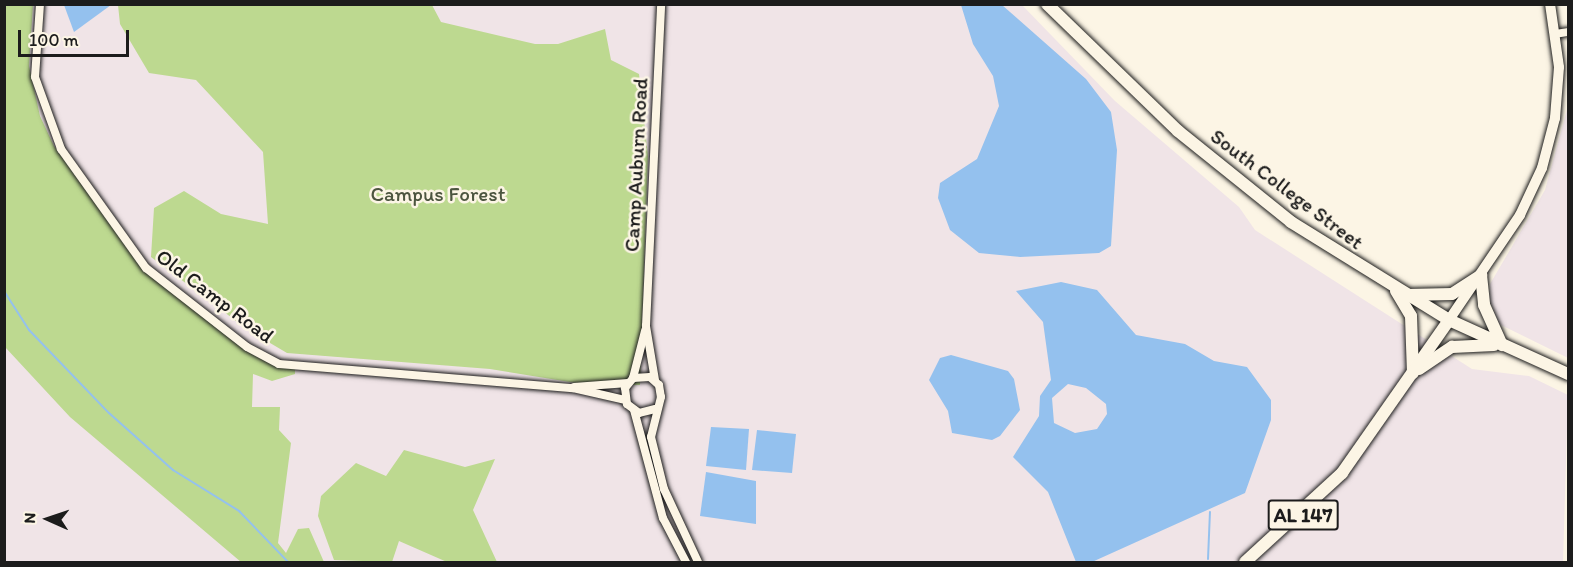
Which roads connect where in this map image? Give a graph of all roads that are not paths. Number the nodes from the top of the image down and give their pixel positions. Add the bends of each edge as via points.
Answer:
1 (40, 4) edge
2 (661, 4) edge
3 (1047, 4) edge
4 (1550, 4) edge
5 (1569, 32) edge
6 (1555, 34) junction
7 (1481, 275) junction
8 (1393, 288) junction
9 (1405, 295) junction
10 (1449, 320) junction
11 (646, 326) junction
12 (1502, 345) junction
13 (1413, 373) junction
14 (1569, 374) edge
15 (631, 380) junction
16 (655, 380) junction
17 (573, 388) junction
18 (625, 400) junction
19 (655, 409) junction
20 (633, 411) junction
21 (686, 562) edge
22 (698, 562) edge
23 (1245, 562) edge

1 - 17 street, Old Camp Road via 35,77 62,149 146,268 247,347 279,364
2 - 11 street, Camp Auburn Road
3 - 8 main road, South College Street via 1178,131 1291,222
4 - 6 main road
5 - 6 street
6 - 7 main road via 1558,67 1550,143 1532,192
7 - 9 main road via 1452,294
7 - 10 main road
7 - 12 main road via 1484,305
8 - 9 main road, South College Street
8 - 13 main road via 1411,316
9 - 10 main road, South College Street
10 - 12 main road, South College Street
10 - 13 main road, AL 147
11 - 15 street, Camp Auburn Road
11 - 16 street, Camp Auburn Road
12 - 13 main road via 1452,347
12 - 14 main road, South College Street
13 - 23 main road, AL 147 via 1342,473
15 - 16 street
15 - 17 street
15 - 18 street
16 - 19 street via 662,391
17 - 18 street, Old Camp Road
18 - 20 street
19 - 20 street
19 - 22 street via 651,437 657,468
20 - 21 street via 663,518

